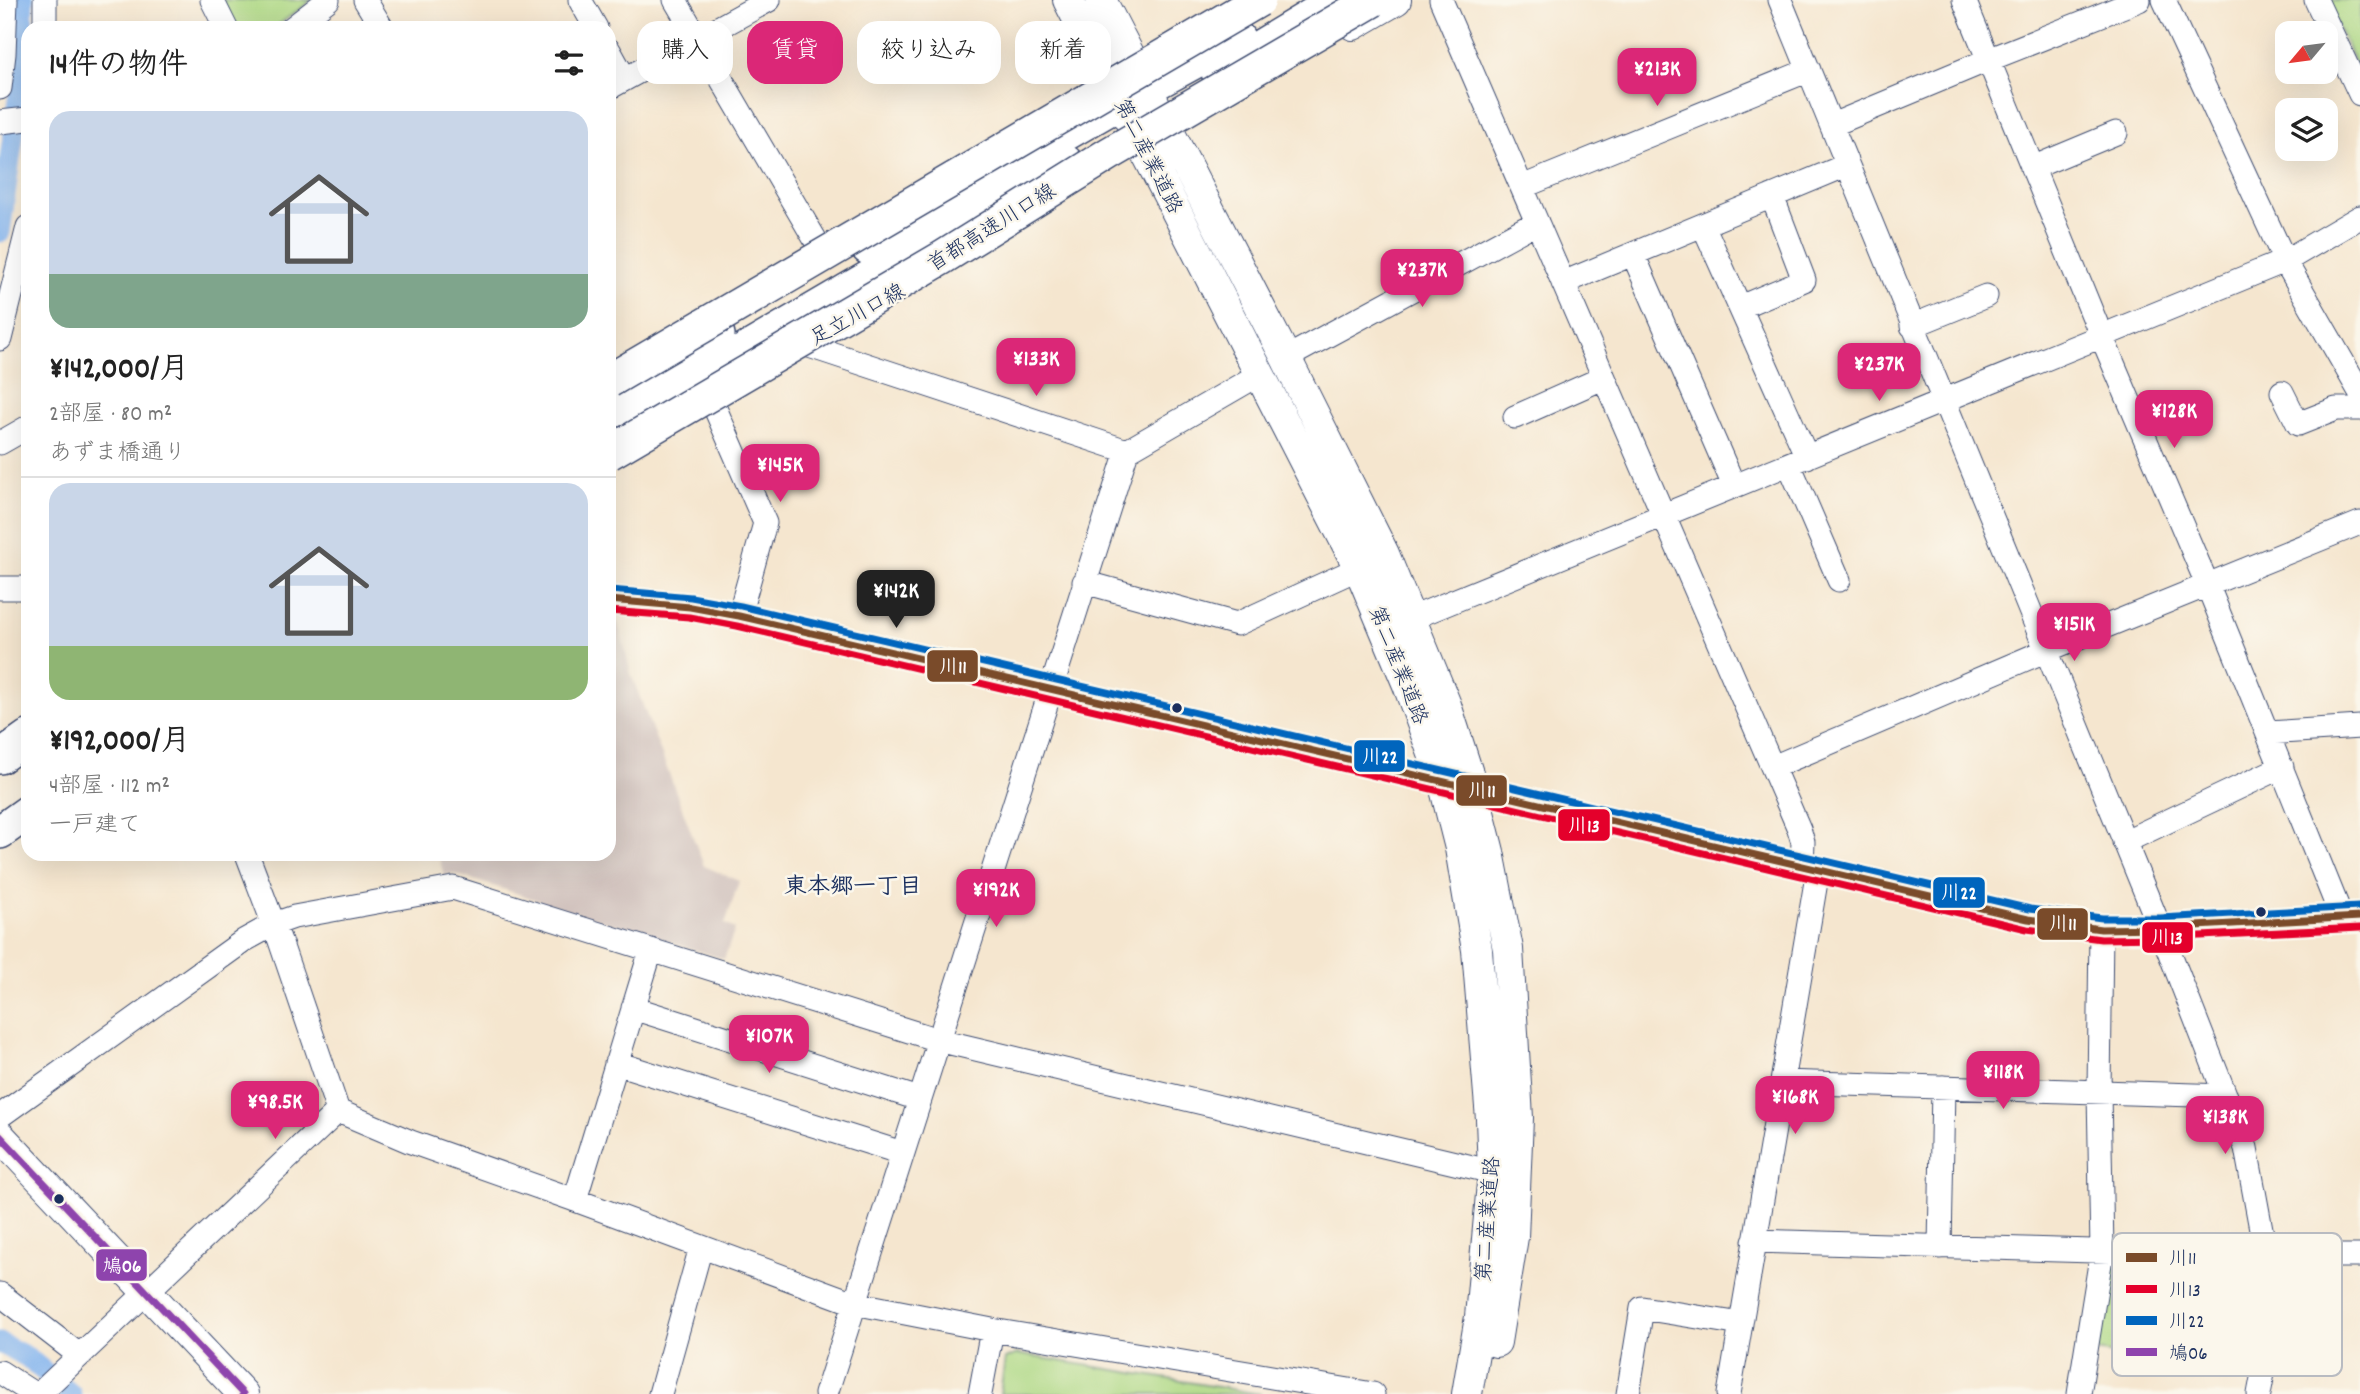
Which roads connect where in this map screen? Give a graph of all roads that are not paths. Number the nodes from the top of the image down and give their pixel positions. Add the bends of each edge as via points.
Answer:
1 (6, 0) edge
2 (45, 0) edge
3 (212, 0) edge
4 (328, 0) edge
5 (365, 0) edge
6 (580, 0) edge
7 (675, 0) edge
8 (769, 0) edge
9 (1068, 0) edge
10 (1101, 0) edge
11 (1244, 0) edge
12 (1259, 0) edge
13 (1307, 0) edge
14 (1337, 0) edge
15 (1373, 0) edge
16 (1396, 0) edge
17 (1441, 0) edge
18 (1780, 0) edge
19 (1964, 0) edge
20 (2139, 0) edge
21 (2164, 0) edge
22 (2316, 0) edge
23 (45, 21) edge
24 (222, 21) edge
25 (301, 21) edge
26 (378, 21) edge
27 (592, 21) edge
28 (688, 21) edge
29 (730, 21) edge
30 (1988, 60) junction
31 (1809, 70) junction
32 (637, 73) edge
33 (617, 84) edge
34 (725, 84) edge
35 (0, 88) edge
36 (2360, 94) edge
37 (1139, 105) junction
38 (21, 120) edge
39 (1, 122) edge
40 (1832, 125) junction
41 (2116, 133) dead end
42 (1847, 165) junction
43 (2032, 168) junction
44 (1522, 187) junction
45 (1772, 196) junction
46 (2360, 217) edge
47 (1537, 222) junction
48 (1703, 225) junction
49 (820, 246) junction
50 (1633, 254) junction
51 (21, 256) edge
52 (2285, 261) junction
53 (1563, 283) junction
54 (1986, 296) dead end
55 (1740, 307) junction
56 (1912, 326) junction
57 (2101, 335) junction
58 (741, 337) junction
59 (0, 339) edge
60 (803, 344) junction
61 (1286, 358) junction
62 (2353, 364) edge
63 (616, 366) edge
64 (1260, 374) junction
65 (616, 377) edge
66 (1603, 378) junction
67 (2282, 392) dead end
68 (2360, 392) edge
69 (616, 399) edge
70 (711, 399) junction
71 (1943, 400) junction
72 (2360, 409) edge
73 (1516, 417) dead end
74 (616, 425) edge
75 (21, 431) edge
76 (0, 443) edge
77 (616, 449) edge
78 (1126, 451) junction
79 (616, 455) edge
80 (1798, 460) junction
81 (1734, 486) junction
82 (1665, 514) junction
83 (2360, 523) edge
84 (1359, 568) junction
85 (1839, 580) dead end
86 (1084, 582) junction
87 (2207, 584) junction
88 (0, 588) edge
89 (21, 588) edge
90 (616, 601) edge
91 (739, 616) junction
92 (1412, 618) junction
93 (2045, 651) junction
94 (1050, 689) junction
95 (21, 727) edge
96 (2360, 727) edge
97 (2268, 733) junction
98 (0, 741) edge
99 (21, 742) edge
100 (0, 757) edge
101 (21, 766) edge
102 (1773, 767) junction
103 (2281, 767) junction
104 (0, 780) edge
105 (1443, 781) junction
106 (1473, 789) junction
107 (21, 793) edge
108 (0, 807) edge
109 (21, 817) edge
110 (21, 823) edge
111 (0, 832) edge
112 (0, 839) edge
113 (2124, 842) junction
114 (250, 861) edge
115 (1810, 868) junction
116 (2351, 917) edge
117 (274, 924) junction
118 (2160, 928) junction
119 (2101, 929) junction
120 (651, 950) junction
121 (633, 1009) junction
122 (938, 1041) junction
123 (616, 1063) junction
124 (1782, 1082) junction
125 (1943, 1087) junction
126 (2099, 1092) junction
127 (2226, 1096) junction
128 (919, 1100) junction
129 (338, 1111) junction
130 (0, 1116) edge
131 (0, 1136) edge
132 (902, 1153) junction
133 (1493, 1172) junction
134 (575, 1200) junction
135 (2262, 1233) edge
136 (1754, 1241) junction
137 (701, 1247) junction
138 (1940, 1247) junction
139 (2102, 1251) junction
140 (2112, 1251) edge
141 (2342, 1256) edge
142 (2360, 1256) edge
143 (148, 1292) junction
144 (4, 1301) edge
145 (854, 1303) junction
146 (1741, 1324) junction
147 (992, 1329) junction
148 (71, 1362) junction
149 (0, 1371) edge
150 (2262, 1376) edge
151 (39, 1392) edge
152 (243, 1394) edge
153 (660, 1394) edge
154 (826, 1394) edge
155 (980, 1394) edge
156 (1373, 1394) edge
157 (1467, 1394) edge
158 (1488, 1394) edge
159 (1628, 1394) edge
160 (1729, 1394) edge
161 (2079, 1394) edge
162 (2259, 1394) edge

1 - 35 street
2 - 23 street
3 - 24 street
4 - 25 street
5 - 26 street
6 - 27 street
7 - 28 street
8 - 29 street
9 - 37 main road, 第二産業道路
10 - 37 main road, 第二産業道路
11 - 37 main road, 足立川口線
12 - 65 highway, bridge
13 - 37 highway
14 - 37 highway
15 - 77 highway, 首都高速川口線, bridge
16 - 37 main road, 足立川口線
17 - 44 street
18 - 31 street
19 - 30 street
20 - 30 street
21 - 52 street
22 - 36 street
30 - 40 street
30 - 43 street
31 - 40 street
31 - 44 street
32 - 33 street
34 - 49 street
37 - 49 main road, 足立川口線
37 - 58 highway
37 - 60 main road, 足立川口線 via 947,263
37 - 61 main road, 第二産業道路
37 - 64 main road, 第二産業道路
38 - 39 street
40 - 42 street
41 - 43 street
42 - 45 street
42 - 56 street
43 - 57 street
44 - 47 street
45 - 48 street
45 - 55 street via 1804,280
46 - 52 street
47 - 53 street
47 - 61 street
48 - 50 street
48 - 55 street
49 - 63 main road, 足立川口線
50 - 53 street
50 - 81 street
51 - 59 street
52 - 57 street
52 - 62 street
53 - 66 street
54 - 56 street
55 - 80 street
56 - 71 street
57 - 71 street
57 - 87 street
58 - 69 highway
58 - 74 highway
60 - 70 main road, 足立川口線
60 - 78 street
61 - 92 main road, 第二産業道路
62 - 68 street
64 - 78 street
64 - 84 main road, 第二産業道路
66 - 73 street
66 - 82 street
67 - 72 street via 2298,424 2336,409
70 - 79 main road, 足立川口線
70 - 91 street via 765,523
71 - 80 street
71 - 93 street
75 - 76 street
78 - 86 street
80 - 81 street
80 - 85 street
81 - 82 street
82 - 92 street
82 - 102 street
83 - 87 street
84 - 86 street via 1237,624
84 - 105 main road, 第二産業道路
86 - 94 street
87 - 93 street
87 - 97 street
88 - 89 street
90 - 91 street
91 - 94 street
92 - 106 main road, 第二産業道路
93 - 102 street
93 - 113 street
94 - 105 street
94 - 122 street
95 - 98 main road
96 - 97 street
97 - 103 street
99 - 100 highway
101 - 104 highway
102 - 115 street
103 - 113 street
103 - 116 street
105 - 106 street
105 - 133 main road, 第二産業道路 via 1477,950
106 - 115 street
106 - 158 main road, 第二産業道路 via 1508,950 1518,1118 1513,1237
107 - 108 highway
109 - 111 highway
110 - 112 main road
113 - 118 street
114 - 117 street
115 - 119 street via 2028,919
115 - 124 street
116 - 118 street
117 - 120 street via 453,888
117 - 129 street
117 - 130 street via 245,940
118 - 119 street
118 - 127 street
119 - 126 street
120 - 121 street
120 - 122 street
121 - 123 street
121 - 128 street
122 - 128 street
122 - 133 street
123 - 132 street
123 - 134 street
124 - 125 street
124 - 136 street
125 - 126 street
125 - 138 street
126 - 127 street
126 - 139 street
127 - 135 street via 2246,1148
128 - 132 street
129 - 134 street
129 - 143 street
131 - 143 main road
132 - 145 street
133 - 157 main road, 第二産業道路 via 1480,1317
134 - 137 street
136 - 138 street
136 - 146 street
137 - 145 street
137 - 153 street
138 - 139 street
139 - 140 street
139 - 161 street
141 - 142 street
143 - 148 street
143 - 152 main road
144 - 148 street
145 - 147 street
145 - 154 street
146 - 159 street via 1642,1308
146 - 160 street
147 - 155 street
147 - 156 street
148 - 151 street
149 - 151 street
150 - 162 street

